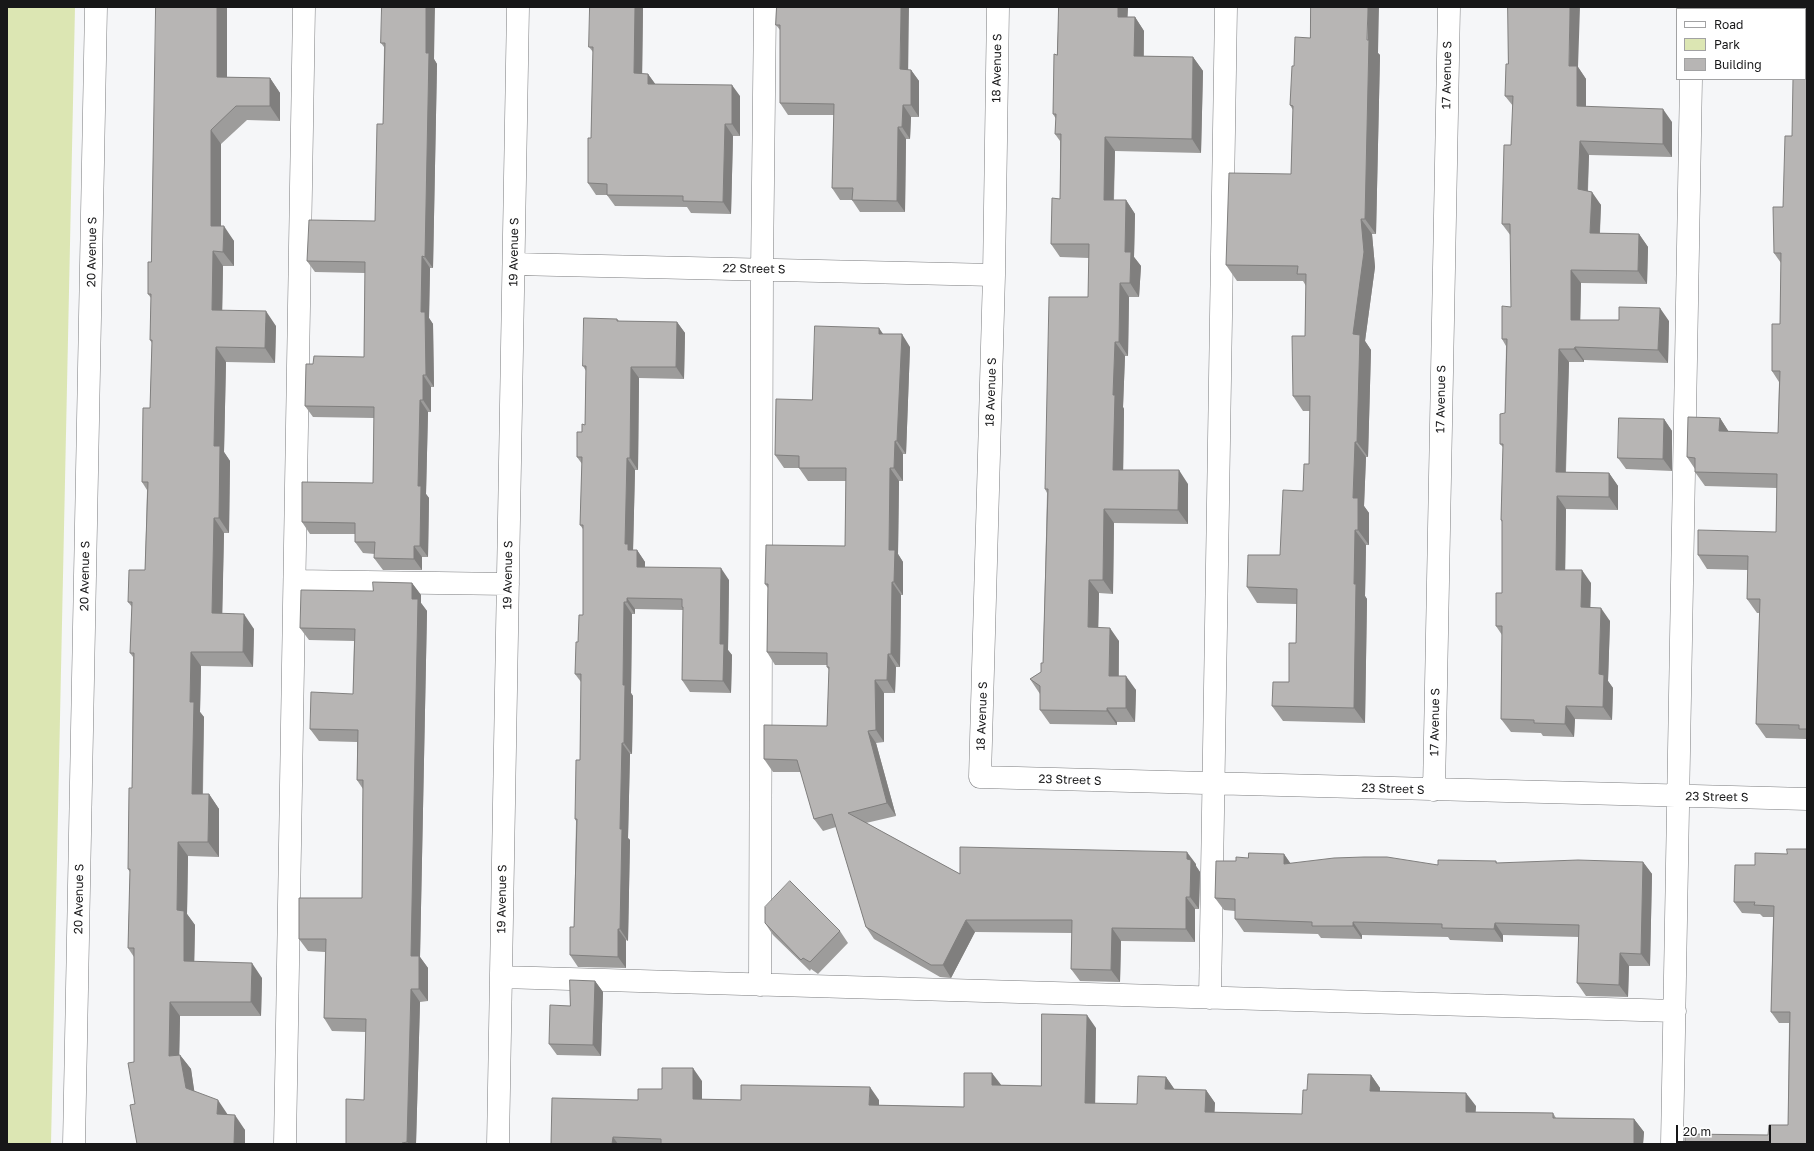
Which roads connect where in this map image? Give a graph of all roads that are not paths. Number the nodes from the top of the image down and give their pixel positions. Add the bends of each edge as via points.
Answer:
1 (96, 7) edge
2 (304, 7) edge
3 (518, 7) edge
4 (765, 7) edge
5 (998, 7) edge
6 (1226, 7) edge
7 (1448, 7) edge
8 (1691, 80) edge
9 (514, 264) junction
10 (762, 270) junction
11 (994, 275) junction
12 (295, 581) junction
13 (508, 584) junction
14 (980, 777) joint
15 (1213, 784) junction
16 (1434, 790) junction
17 (1678, 796) junction
18 (1807, 799) edge
19 (501, 977) junction
20 (760, 985) junction
21 (1210, 998) junction
22 (1675, 1011) junction
23 (74, 1144) edge
24 (285, 1144) edge
25 (498, 1144) edge
26 (1672, 1144) edge

1 - 23 street, 20 Avenue S
2 - 12 street
3 - 9 street, 19 Avenue S
4 - 10 street
5 - 11 street, 18 Avenue S
6 - 15 street
7 - 16 street, 17 Avenue S
8 - 17 street
9 - 10 street, 22 Street S
9 - 13 street, 19 Avenue S
10 - 11 street, 22 Street S
10 - 20 street
11 - 14 street, 18 Avenue S
12 - 13 street
12 - 24 street
13 - 19 street, 19 Avenue S
14 - 15 street, 23 Street S
15 - 16 street, 23 Street S
15 - 21 street
16 - 17 street, 23 Street S
17 - 18 street, 23 Street S
17 - 22 street
19 - 20 street
19 - 25 street, 19 Avenue S
20 - 21 street
21 - 22 street
22 - 26 street

